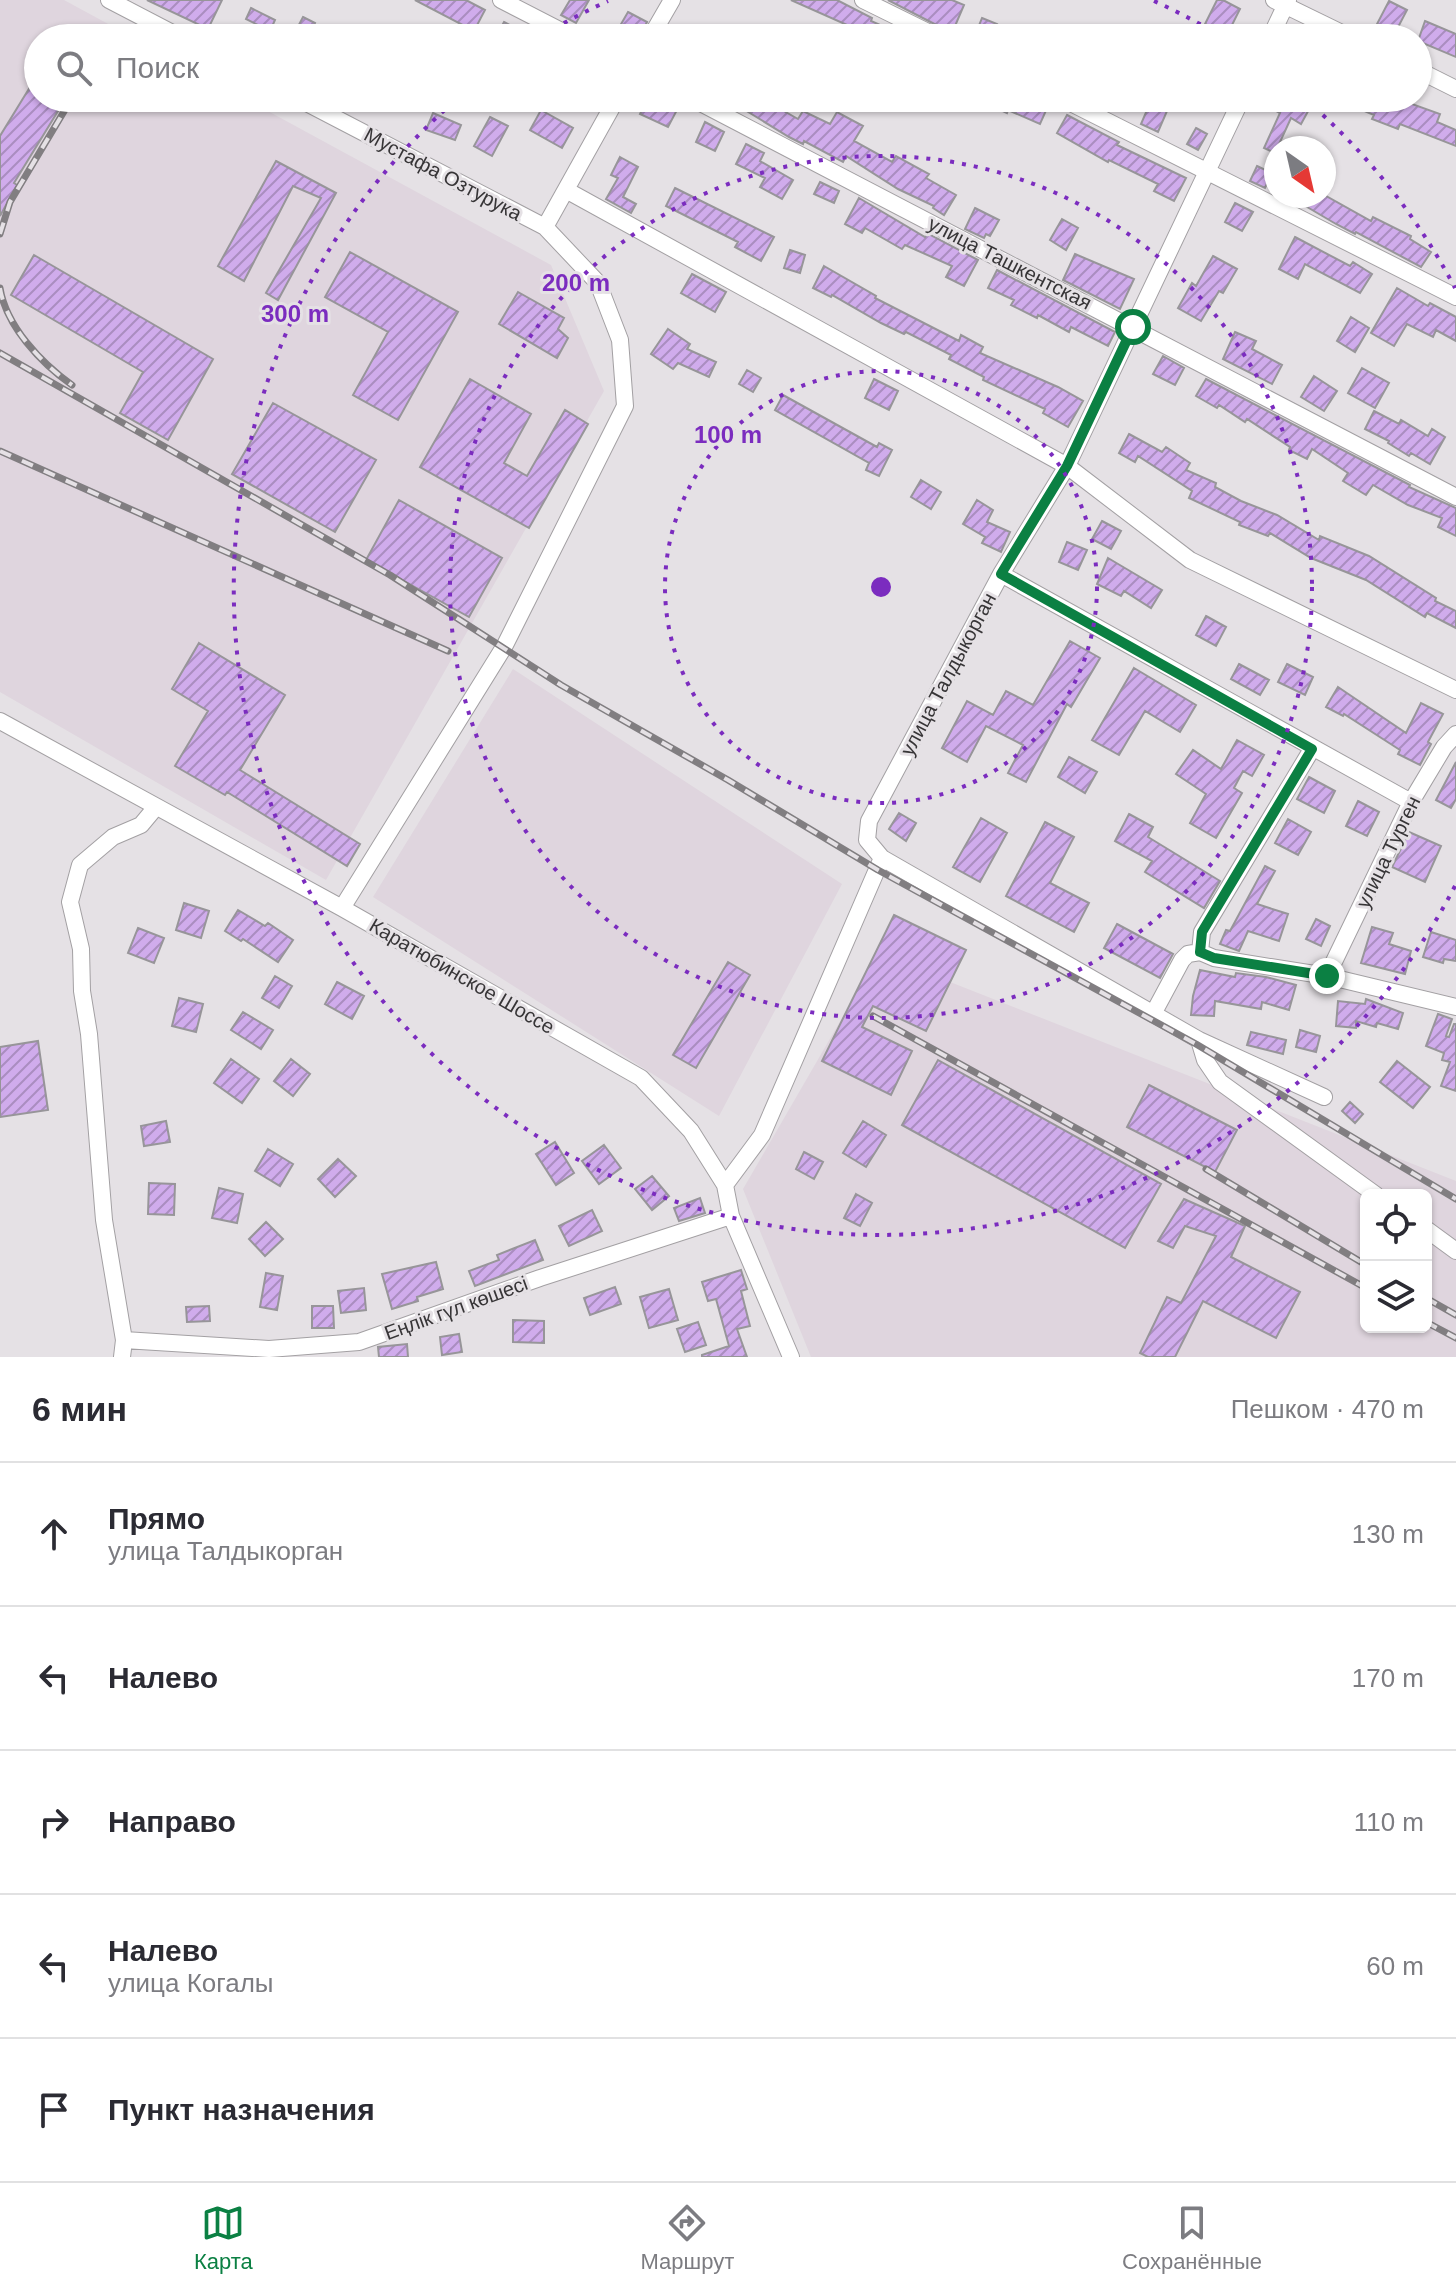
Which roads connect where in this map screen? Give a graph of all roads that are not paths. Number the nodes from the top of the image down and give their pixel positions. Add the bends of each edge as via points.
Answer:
1 (109, 0) edge
2 (501, 0) edge
3 (672, 0) edge
4 (863, 0) edge
5 (1282, 2) edge
6 (155, 24) edge
7 (548, 24) edge
8 (658, 24) edge
9 (912, 24) edge
10 (1275, 24) edge
11 (1325, 24) edge
12 (1432, 77) edge
13 (1456, 89) edge
14 (324, 112) edge
15 (609, 112) edge
16 (718, 112) edge
17 (1089, 112) edge
18 (1235, 112) edge
19 (1208, 171) junction
20 (566, 190) junction
21 (545, 227) junction
22 (1456, 297) edge
23 (1133, 327) junction
24 (1067, 466) junction
25 (1456, 497) edge
26 (1001, 574) junction
27 (1456, 690) edge
28 (0, 721) edge
29 (1456, 734) edge
30 (1312, 749) junction
31 (1411, 802) junction
32 (156, 807) junction
33 (882, 858) junction
34 (342, 908) junction
35 (1200, 952) junction
36 (1327, 976) junction
37 (1456, 1007) edge
38 (1153, 1014) junction
39 (1199, 1040) junction
40 (1324, 1097) dead end
41 (725, 1185) junction
42 (1368, 1189) edge
43 (731, 1216) junction
44 (1432, 1233) edge
45 (1456, 1251) edge
46 (123, 1349) edge
47 (791, 1357) edge

1 - 6 street
2 - 7 street
3 - 8 street
4 - 9 street
5 - 10 street
5 - 11 street
12 - 13 street
14 - 21 street, Мустафа Озтурука
15 - 20 street
16 - 23 street, улица Ташкентская
17 - 19 street
18 - 19 street, улица Талдыкорган
19 - 22 street
19 - 23 street, улица Талдыкорган
20 - 21 street
20 - 24 street
21 - 34 street, Мустафа Озтурука via 598,283 620,340 625,406 504,647
23 - 24 street, улица Талдыкорган
23 - 25 street, улица Ташкентская
24 - 26 street, улица Талдыкорган
24 - 27 street via 1190,560
26 - 30 street
26 - 33 street, улица Талдыкорган via 869,821 867,840
28 - 32 street, Каратюбинское Шоссе
29 - 31 street, улица Турген
30 - 31 street
30 - 35 street via 1202,932
31 - 36 street, улица Турген
32 - 34 street, Каратюбинское Шоссе
32 - 46 street via 141,825 113,837 80,865 70,902 81,949 104,1220
33 - 38 street
33 - 41 street via 762,1135
34 - 41 street, Каратюбинское Шоссе via 641,1078 691,1131
35 - 36 street
35 - 38 street via 1182,960
36 - 37 street
38 - 39 street
39 - 40 street
39 - 42 street via 1220,1082
41 - 43 street, Каратюбинское Шоссе
43 - 46 street, Еңлік гүл көшесі via 359,1342 269,1349
43 - 47 street, Каратюбинское Шоссе
44 - 45 street

